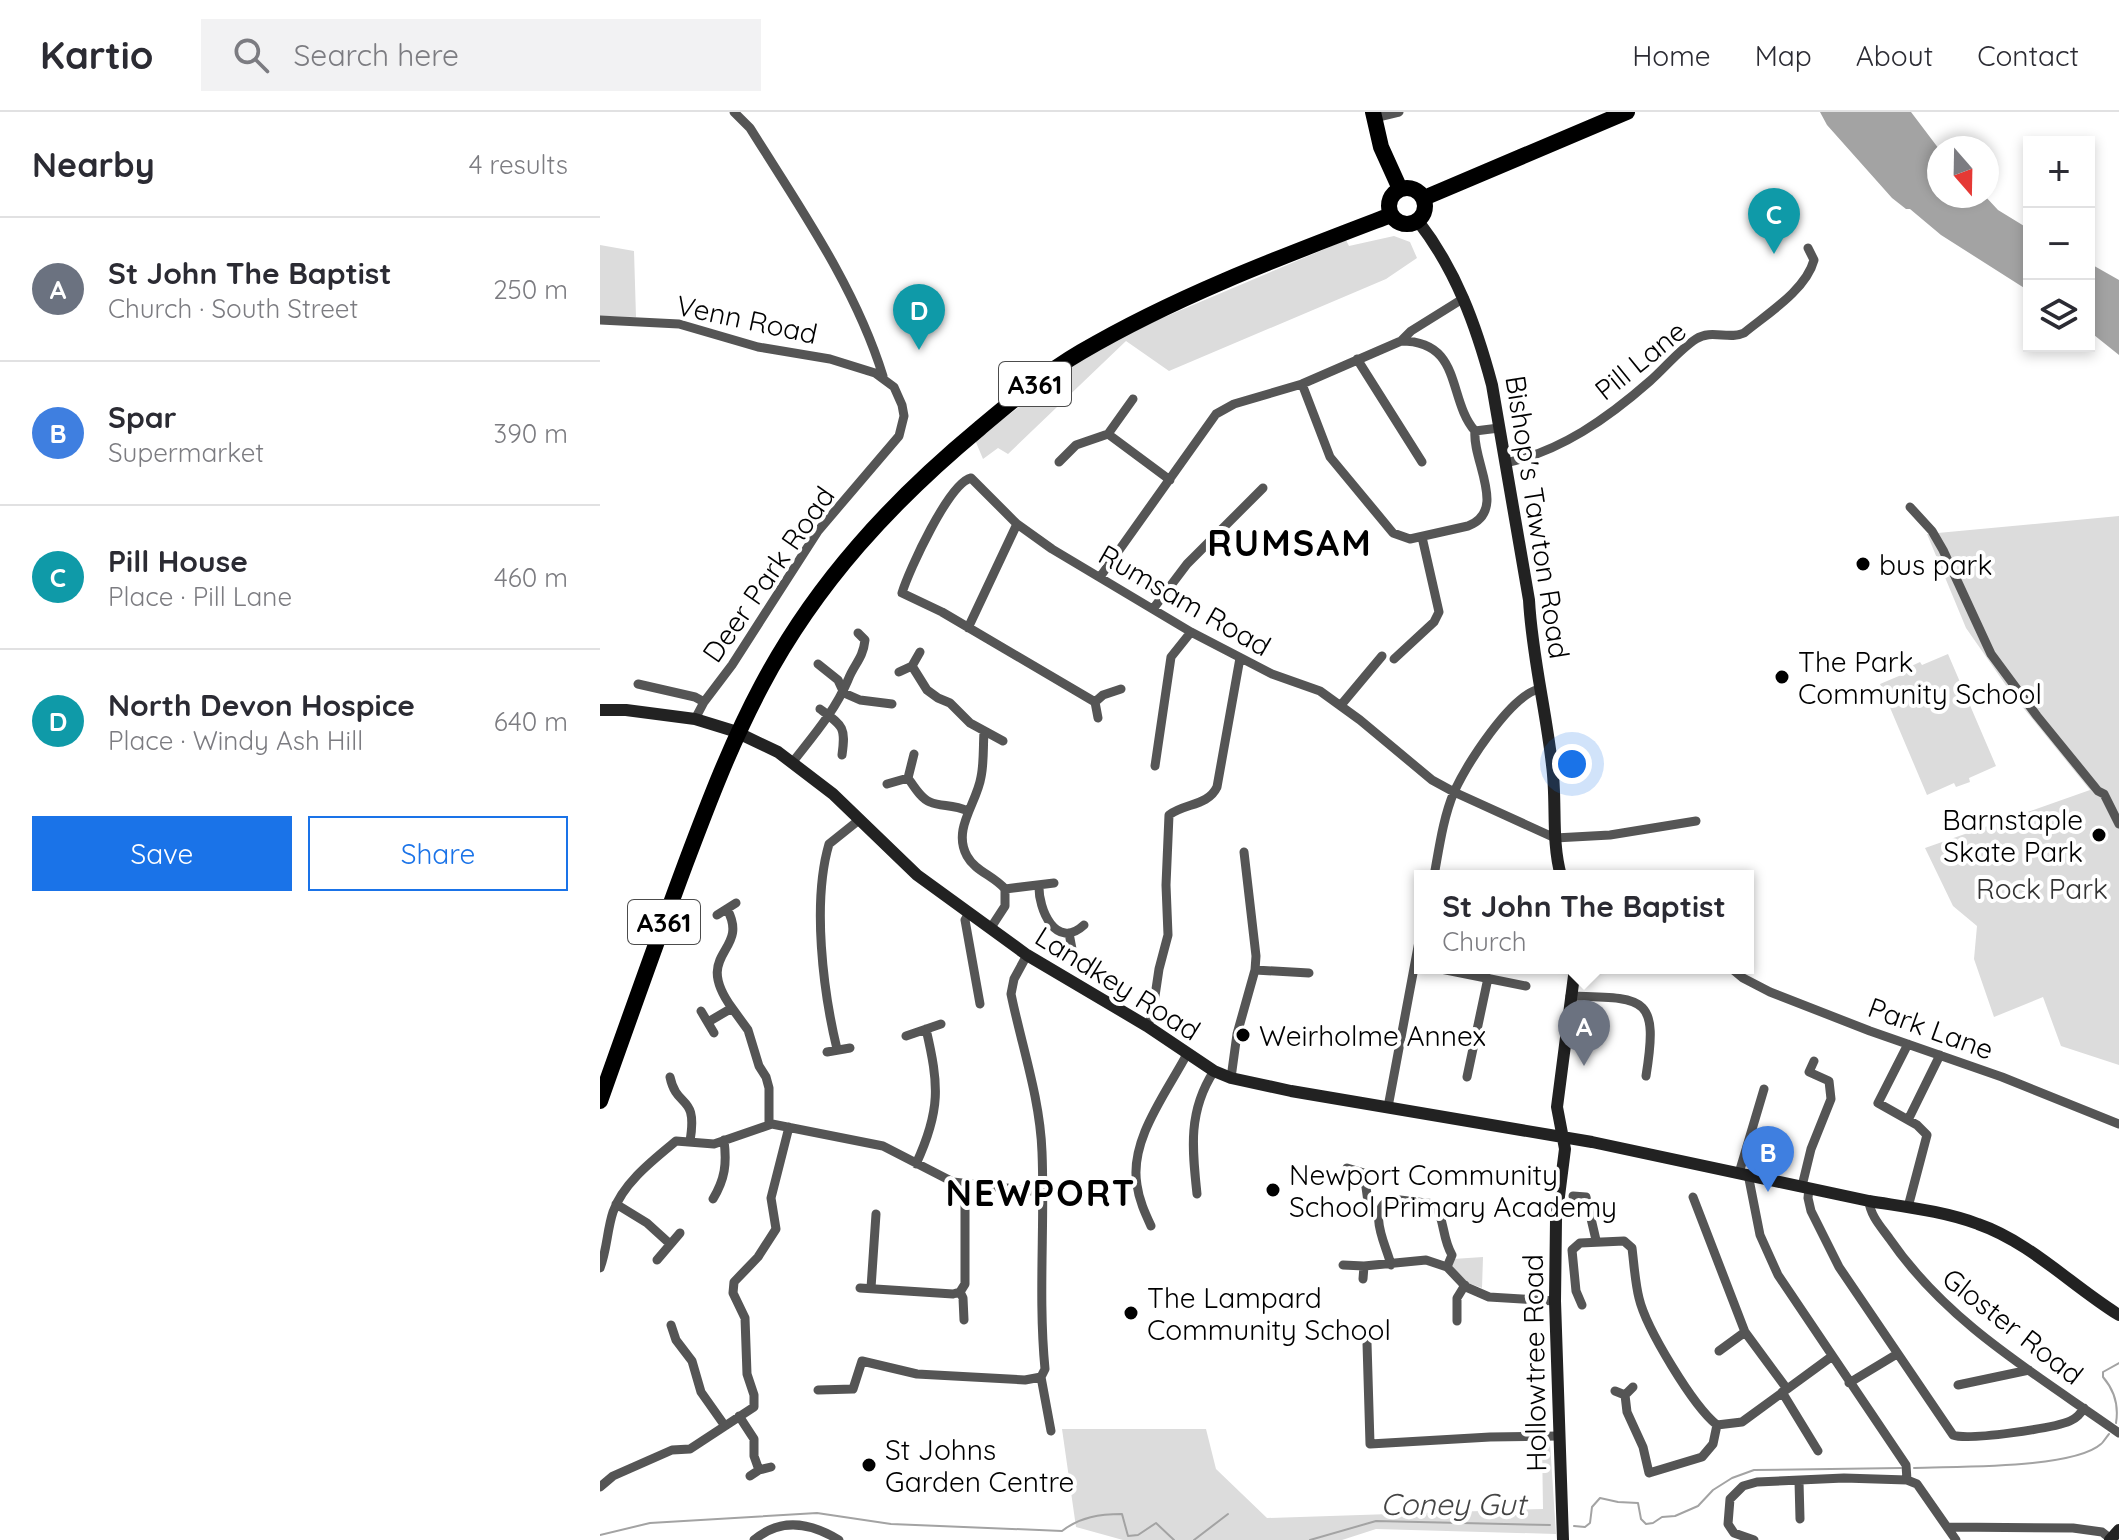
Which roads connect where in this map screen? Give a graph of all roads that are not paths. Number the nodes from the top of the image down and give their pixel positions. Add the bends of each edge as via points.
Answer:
1 (734, 112) edge
2 (1399, 112) edge
3 (1627, 112) edge
4 (1373, 115) edge
5 (1400, 189) junction
6 (1424, 198) junction
7 (1391, 215) junction
8 (1418, 221) junction
9 (1808, 248) dead end
10 (1464, 298) junction
11 (600, 320) edge
12 (1401, 341) junction
13 (1357, 359) junction
14 (883, 376) junction
15 (1302, 384) junction
16 (1133, 399) dead end
17 (1499, 428) junction
18 (1475, 431) junction
19 (1111, 436) junction
20 (1059, 462) dead end
21 (1422, 462) dead end
22 (1505, 463) junction
23 (1170, 480) junction
24 (1263, 488) dead end
25 (1910, 507) dead end
26 (1017, 524) junction
27 (1422, 537) junction
28 (1100, 577) junction
29 (1153, 609) junction
30 (968, 628) junction
31 (1191, 632) junction
32 (858, 633) dead end
33 (920, 652) dead end
34 (1382, 656) dead end
35 (1240, 658) junction
36 (1394, 659) dead end
37 (1052, 661) dead end
38 (818, 664) dead end
39 (912, 666) junction
40 (899, 672) dead end
41 (1046, 672) junction
42 (638, 684) dead end
43 (1121, 689) dead end
44 (1539, 689) junction
45 (844, 693) junction
46 (704, 702) junction
47 (1095, 702) junction
48 (892, 704) dead end
49 (1341, 705) junction
50 (600, 710) edge
51 (824, 712) junction
52 (1098, 718) dead end
53 (695, 719) junction
54 (984, 732) junction
55 (1003, 741) dead end
56 (914, 754) dead end
57 (842, 755) dead end
58 (792, 763) junction
59 (1155, 766) dead end
60 (908, 778) junction
61 (887, 784) dead end
62 (1454, 792) junction
63 (968, 811) junction
64 (859, 820) junction
65 (1696, 821) dead end
66 (2119, 824) edge
67 (1555, 838) junction
68 (1244, 852) dead end
69 (1435, 870) edge
70 (1560, 870) edge
71 (1054, 883) dead end
72 (1039, 885) junction
73 (1005, 889) junction
74 (969, 913) junction
75 (717, 915) dead end
76 (1084, 925) dead end
77 (990, 929) junction
78 (1069, 933) junction
79 (1072, 949) dead end
80 (1027, 955) junction
81 (1255, 970) junction
82 (1309, 973) dead end
83 (1415, 974) edge
84 (1467, 974) edge
85 (1574, 974) edge
86 (1738, 974) edge
87 (1488, 978) junction
88 (1526, 986) dead end
89 (1570, 996) junction
90 (980, 1004) dead end
91 (732, 1008) junction
92 (701, 1011) dead end
93 (708, 1022) junction
94 (941, 1024) dead end
95 (1147, 1026) junction
96 (926, 1029) junction
97 (714, 1033) dead end
98 (906, 1036) dead end
99 (1908, 1044) junction
100 (850, 1048) dead end
101 (1187, 1054) junction
102 (1940, 1055) junction
103 (1814, 1061) dead end
104 (1214, 1071) junction
105 (1646, 1076) dead end
106 (670, 1077) dead end
107 (1467, 1077) dead end
108 (1231, 1078) junction
109 (1764, 1089) dead end
110 (600, 1101) edge
111 (1388, 1107) junction
112 (1908, 1120) junction
113 (769, 1124) junction
114 (2119, 1124) edge
115 (786, 1126) junction
116 (1563, 1137) junction
117 (724, 1140) junction
118 (690, 1141) junction
119 (916, 1164) junction
120 (1347, 1168) dead end
121 (1744, 1174) junction
122 (965, 1183) junction
123 (1805, 1187) junction
124 (1041, 1192) junction
125 (1197, 1194) dead end
126 (1573, 1196) dead end
127 (1693, 1197) dead end
128 (713, 1199) dead end
129 (1869, 1201) junction
130 (616, 1204) junction
131 (1908, 1207) junction
132 (1378, 1212) junction
133 (876, 1214) dead end
134 (1151, 1226) dead end
135 (680, 1233) dead end
136 (1596, 1240) junction
137 (669, 1243) junction
138 (657, 1260) dead end
139 (1343, 1265) dead end
140 (1391, 1265) junction
141 (1364, 1266) junction
142 (1447, 1267) junction
143 (600, 1268) edge
144 (1363, 1279) dead end
145 (1465, 1285) junction
146 (960, 1292) junction
147 (1555, 1301) junction
148 (1582, 1305) dead end
149 (2119, 1315) edge
150 (964, 1320) dead end
151 (1457, 1321) dead end
152 (671, 1325) dead end
153 (1745, 1332) junction
154 (1367, 1343) dead end
155 (864, 1350) dead end
156 (1719, 1351) dead end
157 (1897, 1354) junction
158 (1831, 1357) junction
159 (862, 1361) junction
160 (2029, 1370) junction
161 (1041, 1377) junction
162 (1849, 1383) junction
163 (1958, 1385) dead end
164 (1633, 1387) dead end
165 (818, 1390) dead end
166 (1784, 1391) junction
167 (2084, 1408) junction
168 (739, 1416) junction
169 (1717, 1425) junction
170 (725, 1426) junction
171 (1051, 1431) dead end
172 (2119, 1433) edge
173 (1559, 1436) junction
174 (1818, 1451) dead end
175 (771, 1467) dead end
176 (759, 1470) junction
177 (750, 1476) dead end
178 (1907, 1480) junction
179 (1799, 1481) junction
180 (600, 1487) edge
181 (1800, 1519) dead end
182 (1948, 1527) junction
183 (2119, 1530) edge
184 (754, 1540) edge
185 (839, 1540) edge
186 (1563, 1540) edge
187 (1754, 1540) edge
188 (1956, 1540) edge
189 (2110, 1540) edge

1 - 14 street, Deer Park Road via 750,128 822,242 858,308
2 - 4 street
3 - 6 highway
4 - 5 highway
5 - 6 highway via 1411,188
5 - 7 highway via 1391,197
6 - 8 highway
7 - 8 highway via 1400,223
7 - 110 highway, A361 via 1161,309 1079,353 1023,392 921,478 863,539 789,640 733,744
8 - 10 street, Bishop's Tawton Road
9 - 22 street, Pill Lane via 1814,260 1808,274 1744,333 1695,339 1642,388 1570,440
10 - 12 street
10 - 17 street, Bishop's Tawton Road via 1484,351
11 - 14 street, Venn Road via 679,324
12 - 13 street
12 - 18 street via 1430,347 1445,362
13 - 15 street
13 - 21 street
14 - 46 street, Deer Park Road via 902,405 899,436 818,531
15 - 23 street via 1216,414
15 - 27 street via 1336,466 1393,533 1407,539
16 - 19 street
17 - 18 street
17 - 22 street, Bishop's Tawton Road
18 - 27 street via 1487,511 1473,525
19 - 20 street via 1076,445
19 - 23 street
22 - 44 street, Bishop's Tawton Road
23 - 28 street
24 - 29 street via 1187,564
25 - 66 street via 1943,550 1991,654 2104,794
26 - 28 street, Rumsam Road
26 - 30 street
26 - 30 street, Rumsam Road via 971,478 964,480 949,496 902,593
27 - 36 street via 1439,612
28 - 29 street, Rumsam Road
29 - 31 street, Rumsam Road
30 - 41 street
31 - 35 street, Rumsam Road
31 - 59 street via 1171,657 1162,752
32 - 45 street via 865,640 863,656
33 - 39 street
34 - 49 street
35 - 49 street, Rumsam Road
35 - 95 street via 1213,796 1169,815 1168,935
37 - 41 street
38 - 45 street via 838,680
39 - 40 street
39 - 54 street via 927,690
41 - 47 street
42 - 46 street
43 - 47 street
44 - 62 street via 1512,707
44 - 67 street, Bishop's Tawton Road via 1553,766
45 - 48 street
45 - 51 street
46 - 53 street, Deer Park Road
47 - 52 street
49 - 62 street, Rumsam Road
50 - 53 street
51 - 57 street via 845,734
51 - 58 street
53 - 58 street, Landkey Road via 760,742
54 - 55 street
54 - 63 street via 982,774
56 - 60 street
58 - 64 street, Landkey Road
60 - 61 street
60 - 63 street via 930,803
62 - 67 street, Rumsam Road
62 - 69 street
63 - 73 street via 962,842 967,857
64 - 74 street, Landkey Road via 917,875
64 - 100 street via 829,844 821,889 832,1050
65 - 67 street
67 - 70 street, Bishop's Tawton Road
68 - 81 street
71 - 72 street
72 - 73 street
72 - 78 street via 1043,915
73 - 77 street via 1005,906
74 - 77 street, Landkey Road
74 - 90 street via 965,920
75 - 91 street via 731,906 733,933 715,970 719,989
76 - 78 street
77 - 80 street, Landkey Road
78 - 79 street
80 - 95 street, Landkey Road
80 - 124 street via 1011,994 1035,1097
81 - 82 street
81 - 108 street via 1241,1014
83 - 111 street
84 - 87 street
85 - 89 street, Hollowtree Road
86 - 99 street, Park Lane via 1770,992
87 - 88 street
87 - 107 street
89 - 105 street via 1620,998 1643,1007 1651,1023
89 - 116 street, Hollowtree Road via 1557,1107
91 - 93 street
91 - 113 street via 748,1030 766,1077
92 - 93 street
93 - 97 street
94 - 96 street
95 - 101 street, Landkey Road
96 - 98 street
96 - 119 street via 937,1090
99 - 102 street, Park Lane
99 - 112 street via 1878,1103
101 - 104 street, Landkey Road
101 - 134 street via 1145,1132 1136,1165
102 - 112 street
102 - 114 street, Park Lane
103 - 123 street via 1809,1072 1829,1081 1831,1099 1811,1149
104 - 108 street, Landkey Road
104 - 125 street via 1196,1108
106 - 118 street via 670,1092 693,1115
108 - 111 street, Landkey Road
109 - 121 street
111 - 116 street, Landkey Road
112 - 131 street via 1927,1135
113 - 115 street
113 - 117 street
115 - 119 street via 883,1146
115 - 168 street via 771,1198 776,1229 734,1282 733,1293 745,1318 747,1374 755,1402
116 - 121 street, Landkey Road
116 - 147 street, Hollowtree Road
117 - 118 street
117 - 128 street via 723,1183
118 - 130 street via 676,1141 665,1150
119 - 122 street
120 - 132 street via 1364,1173 1369,1209
121 - 123 street, Landkey Road
121 - 158 street via 1765,1248
122 - 124 street
122 - 146 street via 965,1284
123 - 129 street, Landkey Road
123 - 157 street via 1818,1229
124 - 161 street
126 - 136 street via 1586,1197
127 - 153 street
129 - 131 street, Landkey Road
129 - 160 street, Gloster Road via 1877,1221 1927,1289
130 - 137 street
130 - 143 street
131 - 149 street, Landkey Road via 1979,1224 2010,1239
132 - 140 street
132 - 142 street via 1391,1199 1435,1204 1452,1255
133 - 146 street via 866,1288
135 - 137 street
136 - 148 street via 1572,1250
136 - 169 street via 1624,1241 1632,1248 1639,1300 1669,1362 1701,1411
137 - 138 street
139 - 141 street
140 - 141 street
140 - 142 street via 1426,1260
141 - 144 street
142 - 145 street
145 - 147 street via 1489,1297
145 - 151 street via 1457,1298
146 - 150 street
147 - 173 street, Hollowtree Road
152 - 170 street via 672,1342 692,1361 701,1392
153 - 156 street
153 - 166 street
154 - 173 street via 1370,1444
155 - 159 street
157 - 162 street
157 - 167 street via 1956,1437 2058,1425
158 - 162 street
158 - 166 street
159 - 161 street via 917,1374
159 - 165 street via 853,1389
160 - 163 street
160 - 167 street, Gloster Road
161 - 171 street
162 - 178 street via 1906,1465
164 - 169 street via 1620,1393 1643,1447 1645,1474 1702,1457 1710,1451
166 - 169 street via 1742,1422
166 - 174 street
167 - 172 street, Gloster Road
168 - 170 street
168 - 176 street via 754,1439
170 - 180 street via 690,1449 672,1450
173 - 186 street, Hollowtree Road
175 - 176 street
176 - 177 street
178 - 179 street
178 - 182 street via 1917,1484
179 - 181 street
179 - 187 street via 1757,1482 1743,1486 1730,1499 1730,1529
182 - 188 street
182 - 189 street via 2073,1528 2096,1530
183 - 189 street
184 - 185 street via 770,1529 797,1524

